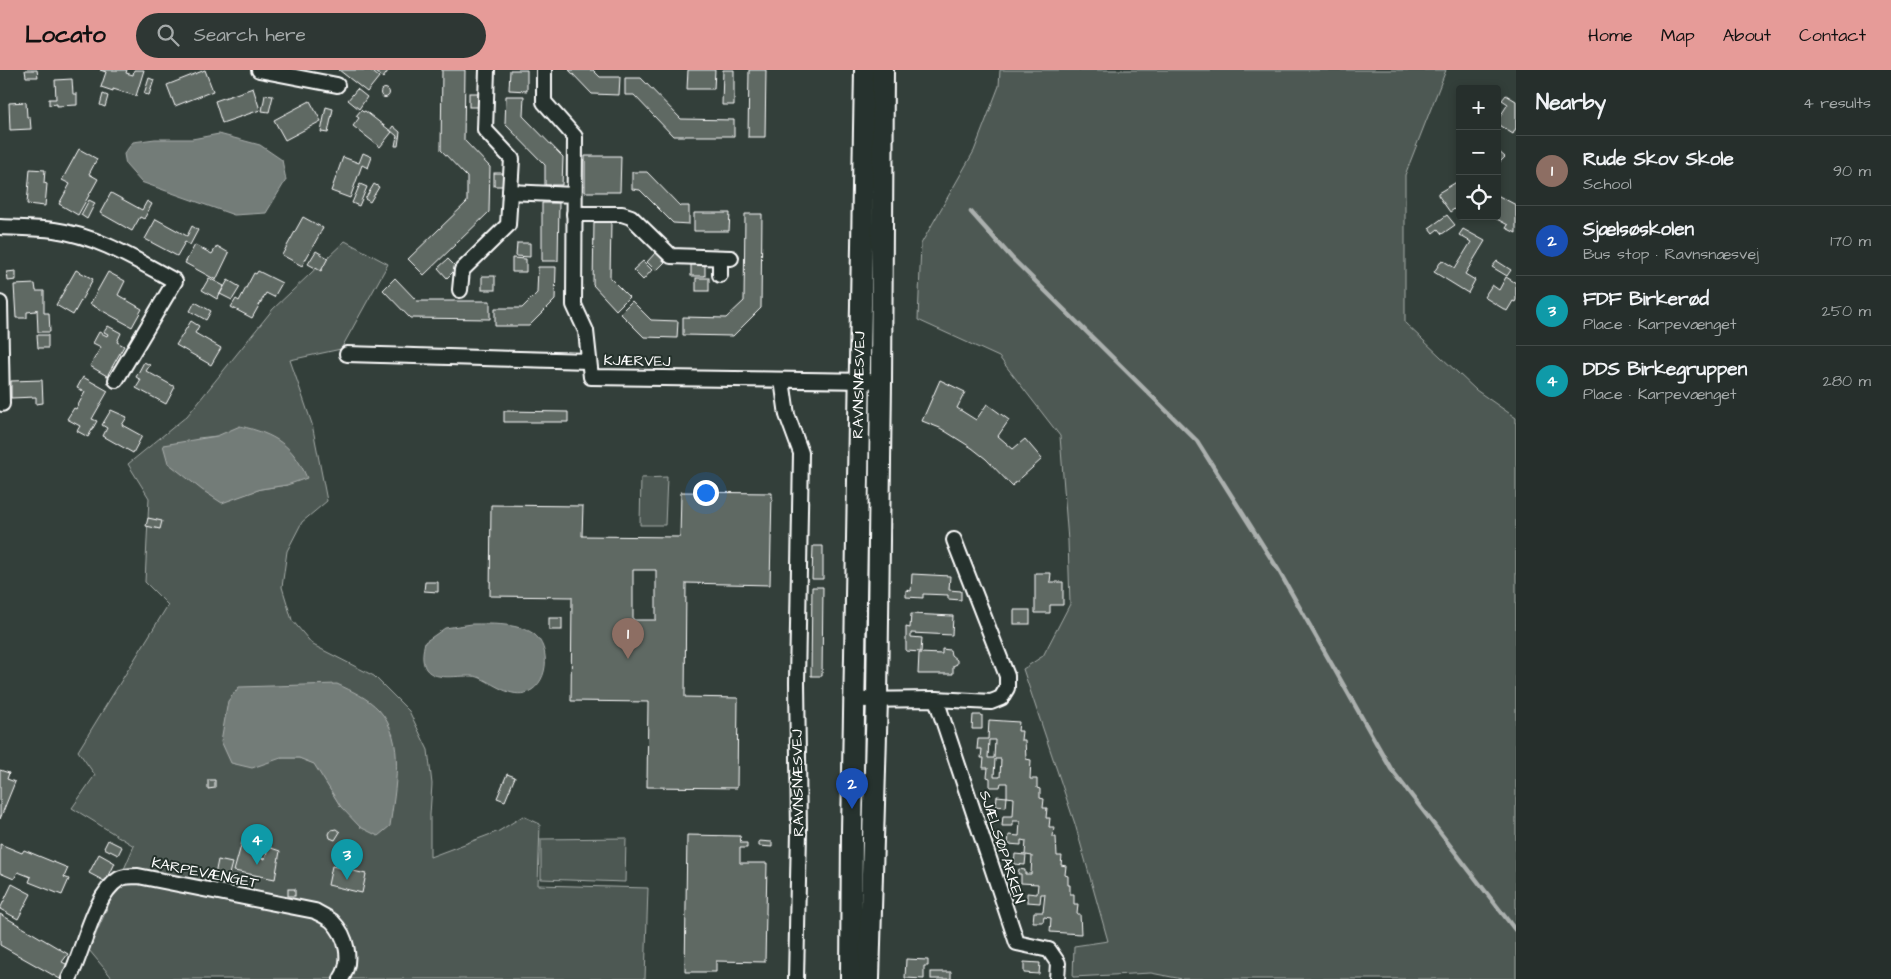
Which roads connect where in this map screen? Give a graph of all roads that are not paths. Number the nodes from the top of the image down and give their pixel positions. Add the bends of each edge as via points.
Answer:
1 (259, 70) edge
2 (488, 70) edge
3 (544, 70) edge
4 (865, 70) edge
5 (882, 70) edge
6 (337, 85) dead end
7 (510, 192) junction
8 (574, 195) junction
9 (574, 214) junction
10 (0, 227) edge
11 (720, 275) dead end
12 (460, 290) dead end
13 (0, 303) edge
14 (347, 354) dead end
15 (589, 361) junction
16 (116, 380) dead end
17 (782, 380) junction
18 (859, 380) junction
19 (881, 382) junction
20 (2, 404) dead end
21 (954, 540) dead end
22 (877, 699) junction
23 (936, 699) junction
24 (854, 700) junction
25 (69, 979) edge
26 (341, 979) edge
27 (796, 979) edge
28 (851, 979) edge
29 (869, 979) edge
30 (1057, 979) edge

1 - 6 street
2 - 7 street via 485,130 512,158
3 - 8 street via 544,102 575,137
4 - 18 main road, RAVNSNÆSVEJ
5 - 19 main road, RAVNSNÆSVEJ
7 - 8 street
7 - 12 street via 508,225 462,270
8 - 9 street
9 - 11 street via 622,214 631,218 671,256 726,258
9 - 15 street via 574,305 586,331
10 - 16 street via 55,230 84,237 115,248 175,281
13 - 20 street
14 - 15 street, KJÆRVEJ
15 - 17 street, KJÆRVEJ via 591,377
17 - 18 street, KJÆRVEJ
17 - 27 street, RAVNSNÆSVEJ via 787,414 801,453
18 - 19 street, KJÆRVEJ
18 - 24 main road, RAVNSNÆSVEJ
19 - 22 main road, RAVNSNÆSVEJ
21 - 23 street via 1007,676 1007,688 1000,698 991,702
22 - 23 street
22 - 24 street
22 - 29 main road, RAVNSNÆSVEJ
23 - 30 street, SJÆLSØPARKEN via 1017,943 1049,950 1058,964
24 - 28 main road, RAVNSNÆSVEJ
25 - 26 street, KARPEVÆNGET via 107,888 121,878 138,876 315,911 331,920 344,936 348,953

